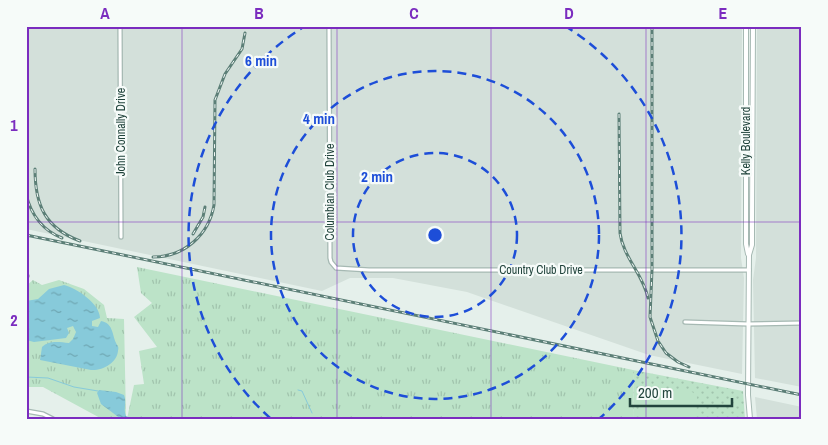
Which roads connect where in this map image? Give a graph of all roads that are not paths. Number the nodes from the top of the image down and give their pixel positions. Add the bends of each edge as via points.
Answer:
1 (120, 26) edge
2 (329, 26) edge
3 (746, 26) edge
4 (753, 26) edge
5 (746, 32) junction
6 (753, 32) junction
7 (746, 116) junction
8 (752, 117) junction
9 (746, 205) junction
10 (752, 205) junction
11 (121, 237) dead end
12 (749, 255) junction
13 (334, 266) joint
14 (749, 270) junction
15 (685, 322) dead end
16 (802, 323) edge
17 (748, 324) junction
18 (26, 411) edge
19 (53, 419) edge
20 (750, 419) edge

1 - 11 street, John Connally Drive
2 - 13 street, Columbian Club Drive via 330,258
3 - 5 street, Kelly Boulevard
4 - 6 street, Kelly Boulevard
5 - 6 street
5 - 7 street, Kelly Boulevard
6 - 8 street, Kelly Boulevard
7 - 8 street
7 - 9 street, Kelly Boulevard
8 - 10 street, Kelly Boulevard
9 - 10 street
9 - 12 street, Kelly Boulevard
10 - 12 street, Kelly Boulevard
12 - 14 street, Kelly Boulevard
13 - 14 street, Country Club Drive via 345,270
14 - 17 street, Kelly Boulevard
15 - 17 street
16 - 17 street
17 - 20 street, Kelly Boulevard
18 - 19 street

